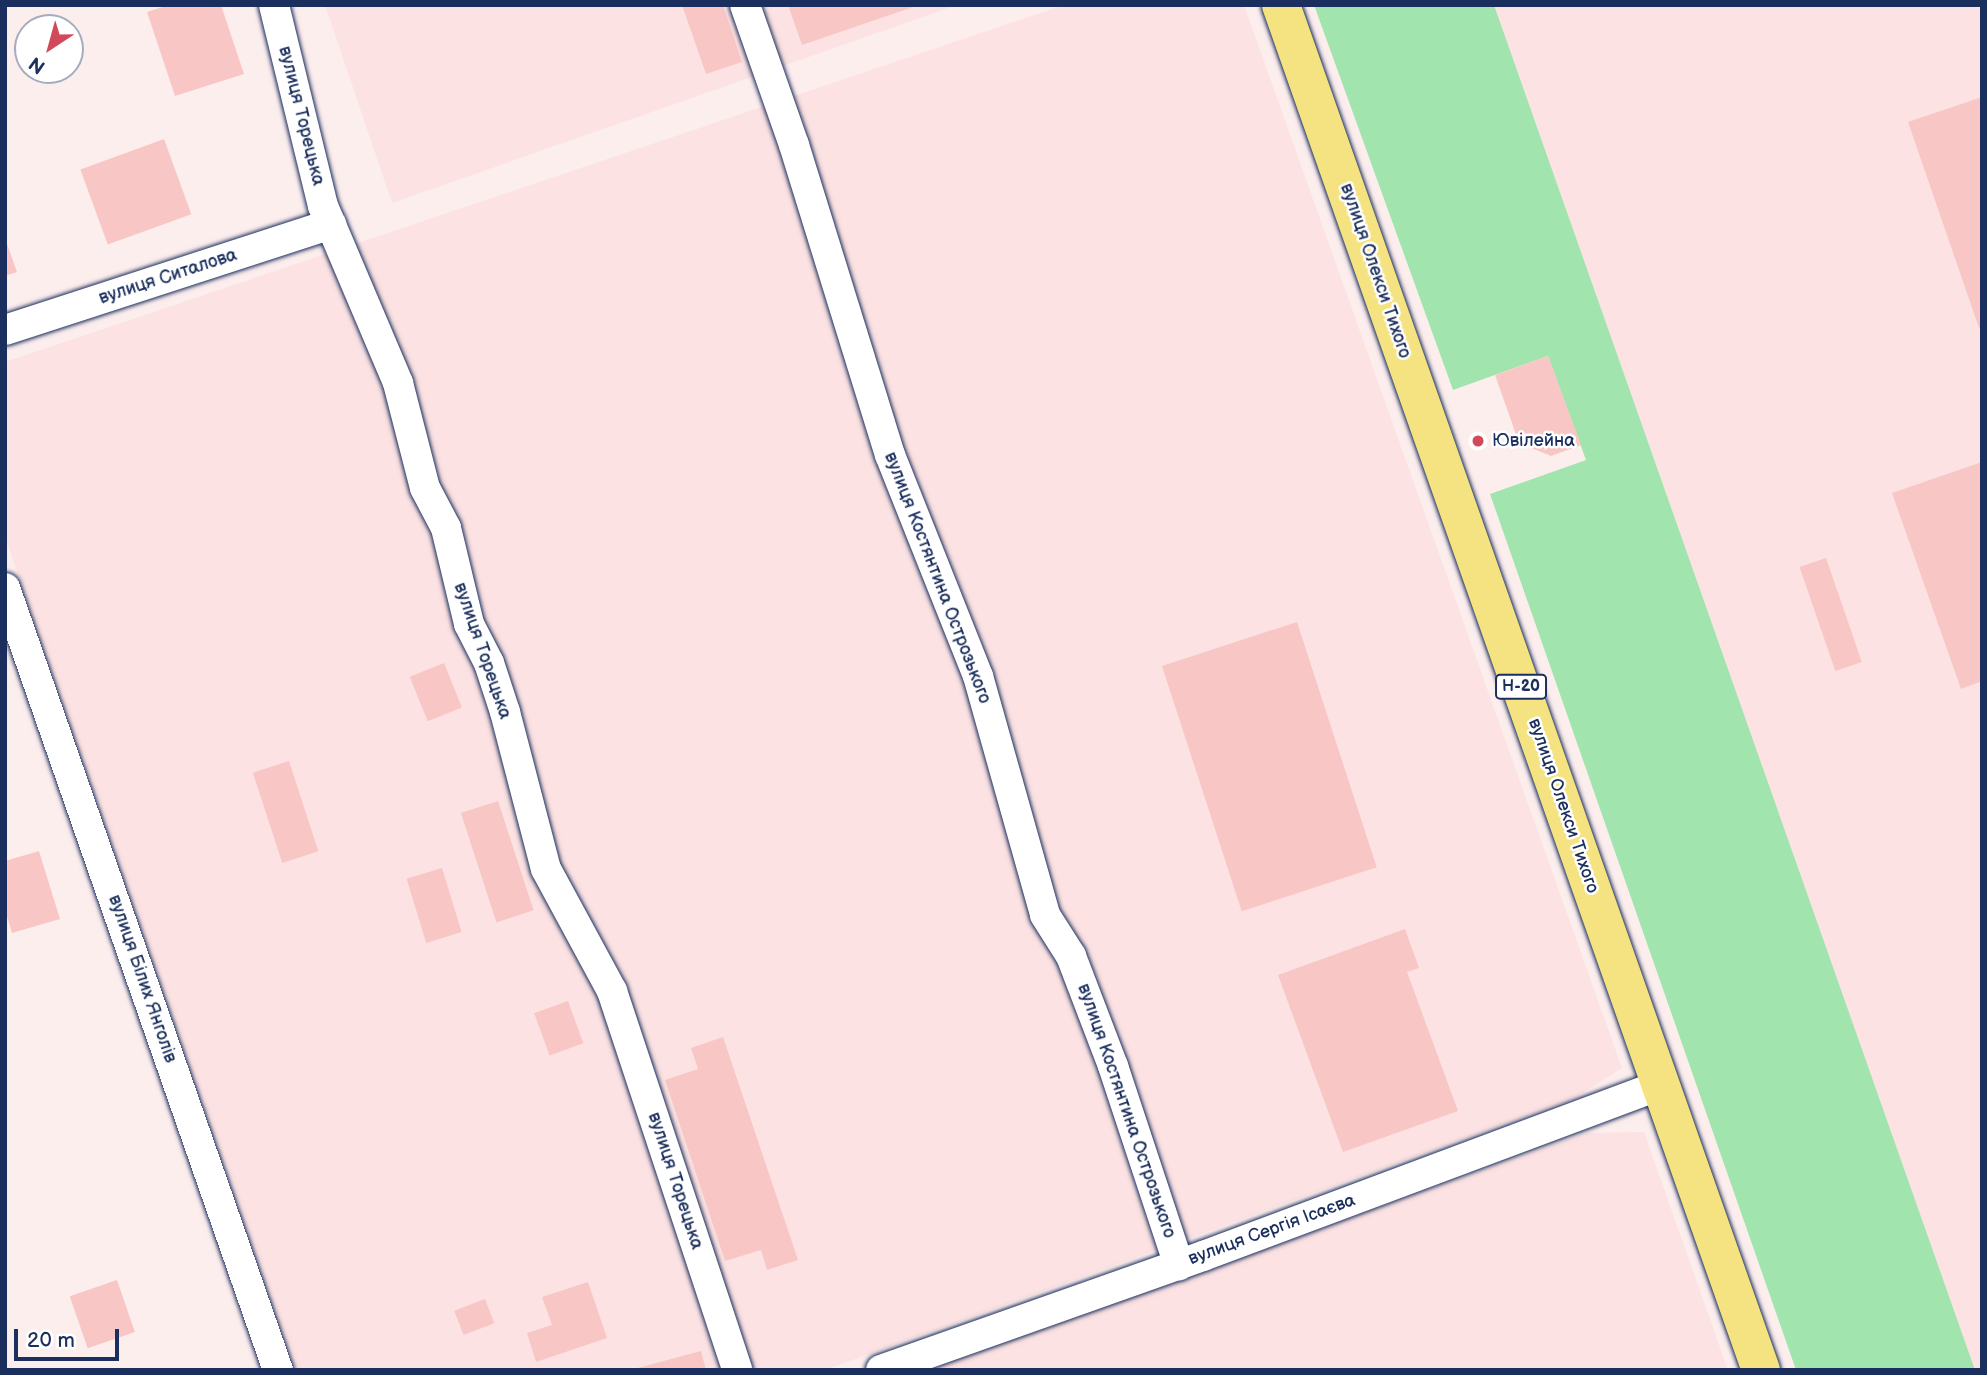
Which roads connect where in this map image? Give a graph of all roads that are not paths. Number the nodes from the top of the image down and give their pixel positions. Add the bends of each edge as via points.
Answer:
1 (274, 5) edge
2 (745, 5) edge
3 (1281, 5) edge
4 (331, 223) junction
5 (5, 330) edge
6 (5, 588) edge
7 (1661, 1085) junction
8 (1180, 1265) junction
9 (278, 1370) edge
10 (737, 1370) edge
11 (881, 1370) edge
12 (1761, 1370) edge

1 - 4 street, вулиця Торецька
2 - 8 street, вулиця Костянтина Острозького via 794,145 890,455 978,676 1045,915 1071,956 1114,1066
3 - 7 main road, вулиця Олекси Тихого / Н-20
4 - 5 street, вулиця Ситалова
4 - 10 street, вулиця Торецька via 398,383 425,488 446,528 457,585 505,712 546,869 612,990
6 - 9 street, вулиця Білих Янголів
7 - 8 street, вулиця Сергія Ісаєва
7 - 12 main road, вулиця Олекси Тихого / Н-20
8 - 11 street, вулиця Сергія Ісаєва

